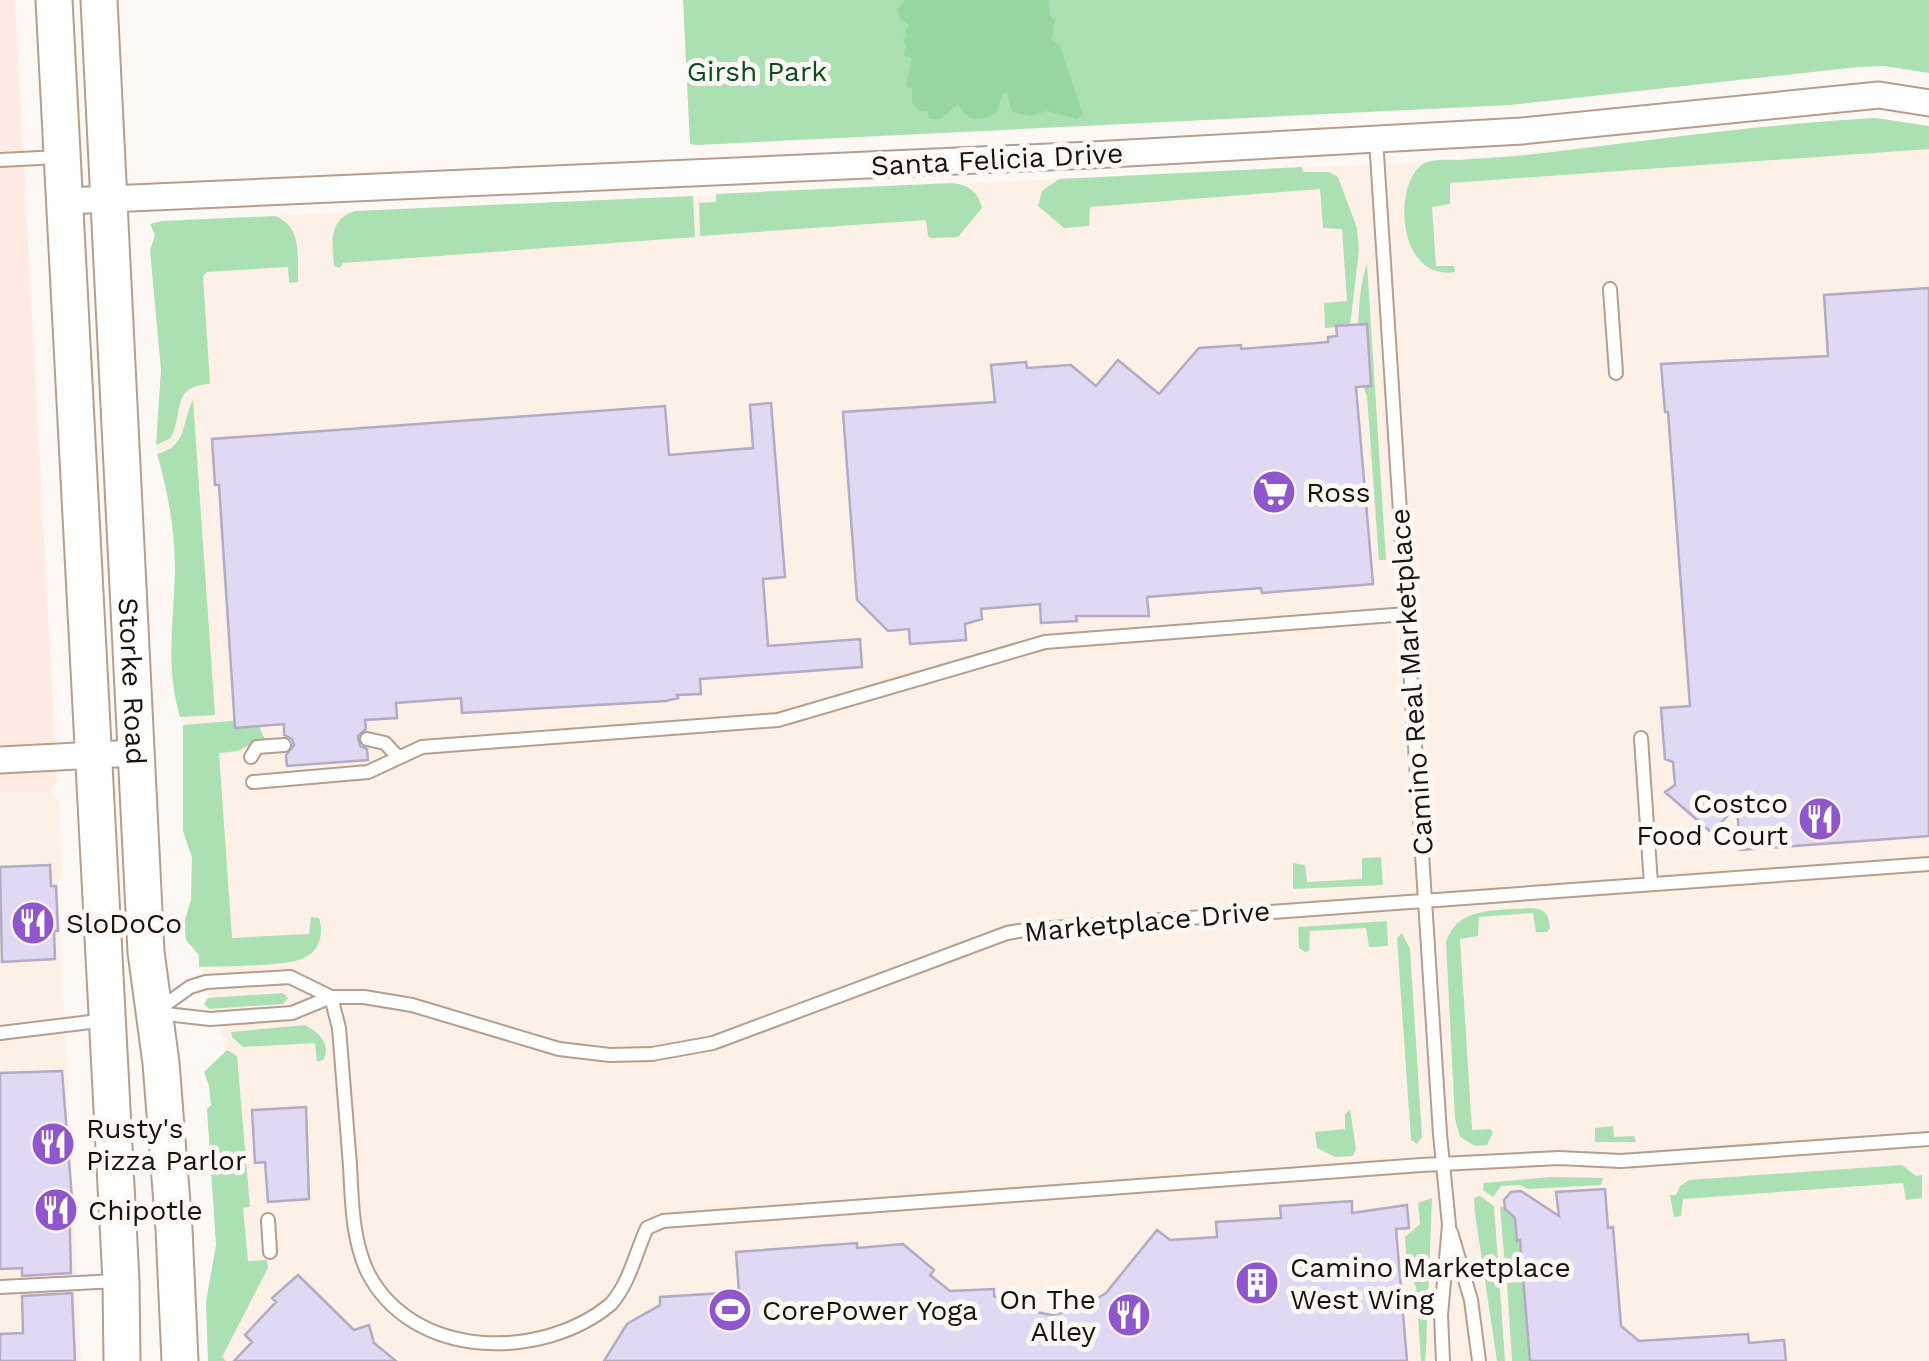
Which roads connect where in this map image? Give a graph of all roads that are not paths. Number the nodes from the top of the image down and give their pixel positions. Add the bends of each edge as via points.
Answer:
1 (54, 0) edge
2 (99, 0) edge
3 (1929, 103) edge
4 (1376, 139) junction
5 (62, 156) junction
6 (0, 160) edge
7 (108, 198) junction
8 (64, 201) junction
9 (1610, 289) dead end
10 (1616, 373) dead end
11 (78, 464) junction
12 (128, 558) junction
13 (1408, 614) junction
14 (1641, 738) dead end
15 (368, 740) dead end
16 (284, 745) dead end
17 (134, 753) junction
18 (93, 755) junction
19 (397, 756) junction
20 (251, 757) dead end
21 (0, 760) edge
22 (253, 782) dead end
23 (1929, 864) edge
24 (1651, 884) junction
25 (1425, 900) junction
26 (332, 997) junction
27 (154, 1013) junction
28 (108, 1020) junction
29 (0, 1033) edge
30 (1929, 1139) edge
31 (1443, 1164) junction
32 (268, 1220) dead end
33 (1449, 1225) junction
34 (270, 1252) dead end
35 (121, 1281) junction
36 (0, 1287) edge
37 (122, 1361) edge
38 (180, 1361) edge
39 (1443, 1361) edge
40 (1480, 1361) edge

1 - 5 main road, Storke Road
2 - 7 main road, Storke Road
3 - 4 street, Santa Felicia Drive via 1848,97
4 - 7 street, Santa Felicia Drive
4 - 13 lane, Camino Real Marketplace
5 - 6 lane
5 - 8 main road, Storke Road
7 - 8 street, Santa Felicia Drive
7 - 12 main road, Storke Road
8 - 11 main road, Storke Road
9 - 10 lane
11 - 12 main road via 100,475 106,534
11 - 18 main road, Storke Road
12 - 17 main road, Storke Road
13 - 19 lane via 1063,639 778,720 422,746
13 - 25 lane, Camino Real Marketplace
14 - 24 lane
15 - 19 lane via 385,743
16 - 20 lane via 256,747
17 - 18 street
17 - 27 main road, Storke Road
18 - 21 street
18 - 28 main road, Storke Road
19 - 22 lane via 360,774
23 - 24 lane, Marketplace Drive
24 - 25 lane, Marketplace Drive
25 - 26 lane, Marketplace Drive via 1008,933 713,1043 652,1054 558,1048 412,1005
25 - 31 lane, Camino Real Marketplace
26 - 27 lane, Marketplace Drive via 292,1014 210,1020
26 - 27 lane, Marketplace Drive via 290,977 206,982
26 - 31 lane via 354,1228 366,1270 402,1319 468,1352 528,1352 580,1330 620,1291 646,1228 663,1221
27 - 28 street
27 - 38 main road, Storke Road
28 - 29 lane
28 - 35 main road, Storke Road
30 - 31 lane via 1621,1161
31 - 33 lane, Camino Real Marketplace
32 - 34 lane
33 - 39 lane, Camino Real Marketplace
33 - 40 lane, Camino Real Marketplace via 1472,1300
35 - 36 lane
35 - 37 main road, Storke Road

